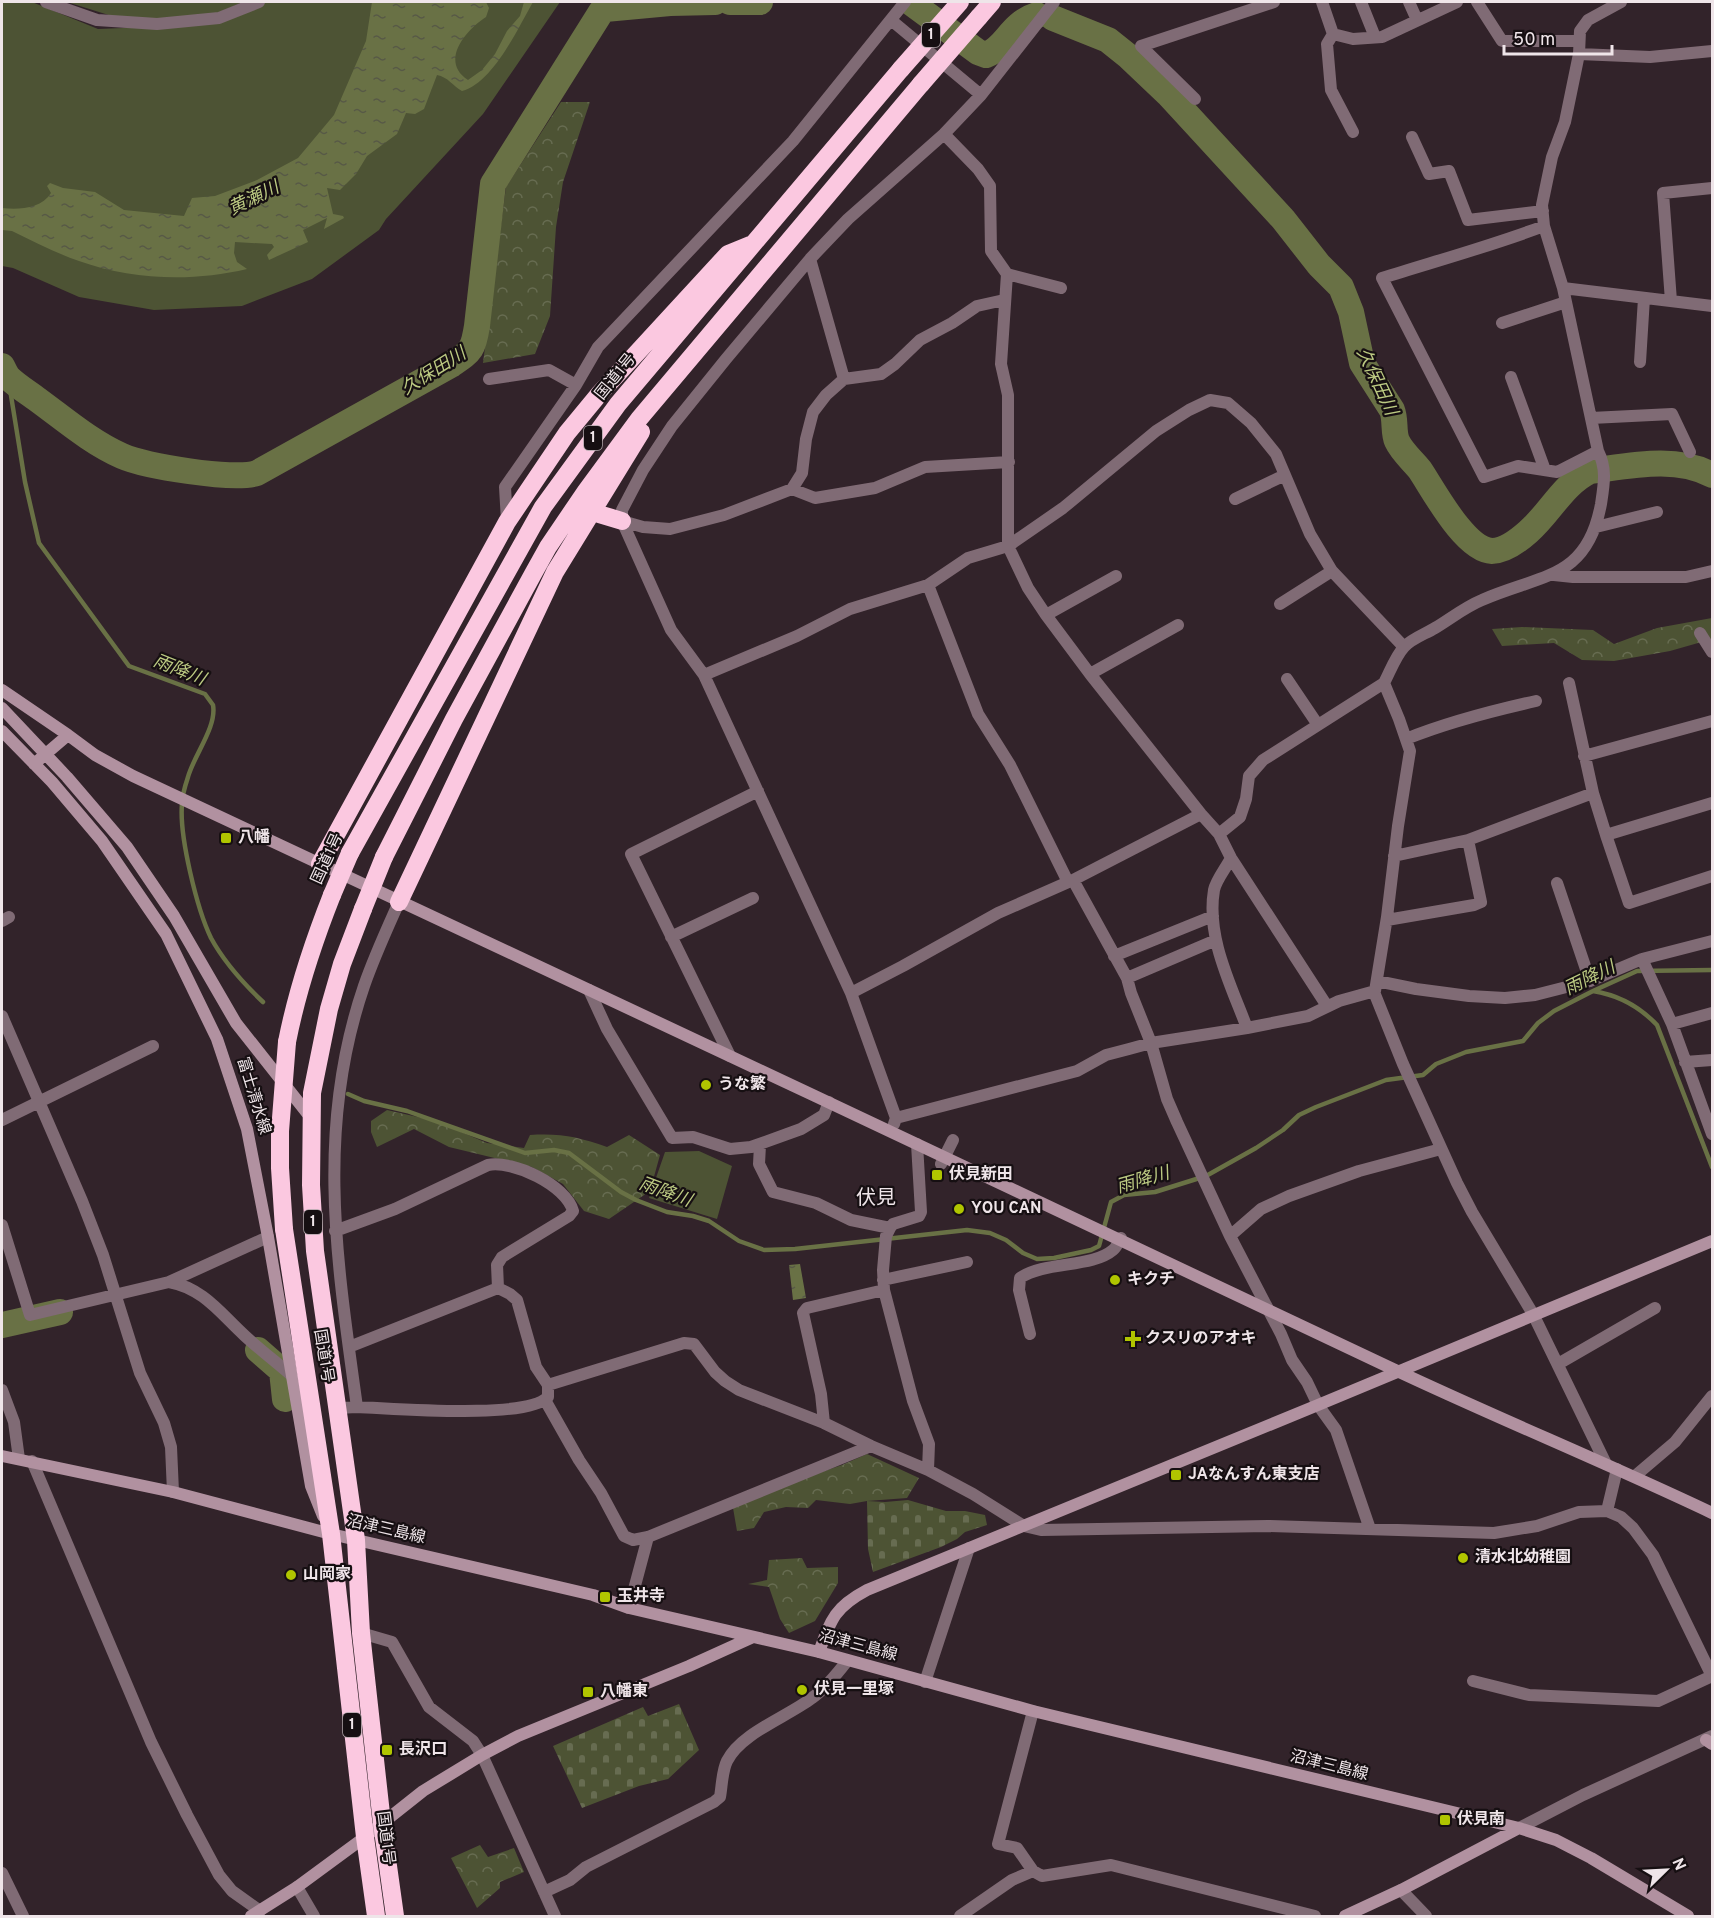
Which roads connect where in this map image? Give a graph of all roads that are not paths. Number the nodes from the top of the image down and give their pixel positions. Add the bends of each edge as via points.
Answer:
1 (46, 2) edge
2 (259, 2) edge
3 (960, 2) edge
4 (992, 2) edge
5 (1054, 2) edge
6 (1274, 2) edge
7 (1322, 2) edge
8 (1361, 2) edge
9 (1409, 2) edge
10 (1457, 2) edge
11 (1477, 2) edge
12 (1621, 2) edge
13 (904, 3) edge
14 (891, 20) junction
15 (1417, 20) junction
16 (1333, 34) junction
17 (1375, 37) junction
18 (1579, 41) junction
19 (1713, 51) edge
20 (1579, 54) junction
21 (981, 95) junction
22 (1195, 99) dead end
23 (1353, 132) dead end
24 (944, 134) junction
25 (1412, 137) dead end
26 (1713, 188) edge
27 (1543, 211) junction
28 (1544, 226) junction
29 (754, 243) junction
30 (810, 259) junction
31 (1007, 274) junction
32 (1061, 288) dead end
33 (1563, 288) junction
34 (1644, 298) junction
35 (1004, 300) junction
36 (1671, 301) junction
37 (1566, 302) junction
38 (1713, 306) edge
39 (1502, 323) dead end
40 (1640, 362) dead end
41 (678, 372) junction
42 (1511, 377) dead end
43 (489, 379) dead end
44 (844, 379) junction
45 (576, 385) junction
46 (1591, 418) junction
47 (1690, 452) dead end
48 (1600, 455) junction
49 (1009, 462) junction
50 (1545, 470) junction
51 (1285, 475) junction
52 (792, 489) junction
53 (1235, 499) dead end
54 (592, 512) junction
55 (1657, 512) dead end
56 (622, 521) junction
57 (507, 522) junction
58 (1596, 527) junction
59 (1008, 546) junction
60 (1332, 571) junction
61 (1713, 571) edge
62 (1554, 575) junction
63 (1116, 576) dead end
64 (928, 585) junction
65 (1280, 604) dead end
66 (1046, 615) junction
67 (1179, 625) dead end
68 (1700, 633) dead end
69 (1404, 647) junction
70 (1713, 652) edge
71 (1089, 674) junction
72 (704, 675) junction
73 (1287, 679) dead end
74 (1384, 683) junction
75 (1569, 683) dead end
76 (2, 690) edge
77 (1536, 701) dead end
78 (2, 708) edge
79 (1713, 721) edge
80 (1317, 725) junction
81 (2, 731) edge
82 (68, 735) junction
83 (1406, 739) junction
84 (46, 754) junction
85 (1584, 756) junction
86 (34, 764) junction
87 (758, 791) junction
88 (1593, 793) junction
89 (1713, 803) edge
90 (1201, 814) junction
91 (1219, 834) junction
92 (1606, 835) junction
93 (1468, 840) junction
94 (1394, 855) junction
95 (1231, 858) junction
96 (320, 864) junction
97 (1713, 876) edge
98 (1070, 881) junction
99 (1557, 883) dead end
100 (753, 898) dead end
101 (399, 902) junction
102 (1213, 916) junction
103 (1387, 920) junction
104 (671, 937) junction
105 (1216, 940) junction
106 (1713, 941) edge
107 (1114, 956) junction
108 (1642, 958) junction
109 (1126, 978) junction
110 (1590, 981) junction
111 (1375, 986) junction
112 (589, 990) junction
113 (850, 993) junction
114 (1328, 1006) junction
115 (1713, 1013) edge
116 (2, 1016) edge
117 (1672, 1024) junction
118 (1246, 1028) junction
119 (1151, 1043) junction
120 (153, 1046) dead end
121 (730, 1056) junction
122 (1713, 1060) edge
123 (1686, 1062) junction
124 (40, 1102) junction
125 (829, 1102) junction
126 (311, 1118) junction
127 (896, 1118) junction
128 (2, 1120) edge
129 (891, 1131) junction
130 (1713, 1134) edge
131 (953, 1140) dead end
132 (917, 1144) junction
133 (760, 1145) junction
134 (1441, 1149) junction
135 (940, 1164) dead end
136 (2, 1225) edge
137 (890, 1228) junction
138 (335, 1231) junction
139 (276, 1233) junction
140 (1230, 1236) junction
141 (1121, 1238) junction
142 (1713, 1241) edge
143 (967, 1262) dead end
144 (170, 1282) junction
145 (884, 1285) junction
146 (498, 1288) junction
147 (117, 1296) junction
148 (1266, 1307) junction
149 (1654, 1308) dead end
150 (1533, 1314) junction
151 (1030, 1334) dead end
152 (349, 1347) junction
153 (1558, 1364) junction
154 (1398, 1371) junction
155 (291, 1374) junction
156 (548, 1385) junction
157 (2, 1390) edge
158 (1713, 1396) edge
159 (545, 1400) junction
160 (1318, 1406) junction
161 (357, 1407) junction
162 (337, 1408) junction
163 (824, 1423) junction
164 (871, 1446) junction
165 (2, 1456) edge
166 (26, 1460) junction
167 (1611, 1467) junction
168 (928, 1470) junction
169 (1635, 1476) junction
170 (173, 1492) junction
171 (1607, 1511) junction
172 (1713, 1514) edge
173 (1024, 1526) junction
174 (1370, 1529) junction
175 (331, 1534) junction
176 (648, 1537) junction
177 (356, 1540) junction
178 (969, 1548) junction
179 (629, 1608) junction
180 (362, 1633) junction
181 (753, 1637) junction
182 (819, 1652) junction
183 (847, 1661) junction
184 (1712, 1676) edge
185 (1473, 1681) dead end
186 (925, 1682) junction
187 (1033, 1711) junction
188 (1710, 1740) edge
189 (482, 1755) junction
190 (382, 1824) junction
191 (1519, 1828) junction
192 (365, 1837) junction
193 (1033, 1871) junction
194 (2, 1873) edge
195 (297, 1887) junction
196 (1401, 1890) junction
197 (544, 1892) junction
198 (256, 1914) edge
199 (23, 1917) edge
200 (314, 1917) edge
201 (376, 1917) edge
202 (395, 1917) edge
203 (555, 1917) edge
204 (960, 1917) edge
205 (1315, 1917) edge
206 (1345, 1917) edge
207 (1425, 1917) edge
208 (1688, 1917) edge

1 - 2 street via 97,20 157,24 219,18
3 - 29 highway, 国道1号 / 1, bridge
4 - 41 highway, 国道1号 / 1, bridge
5 - 21 street
6 - 22 street via 1141,46
7 - 16 street
8 - 17 street
9 - 15 street
10 - 15 street
11 - 18 street via 1502,41
12 - 18 street via 1588,20 1580,31
13 - 14 street
14 - 21 street
14 - 45 street via 793,141 598,347
15 - 17 street
16 - 17 street via 1353,39
16 - 23 street via 1327,44 1331,90
18 - 20 street
19 - 20 street via 1650,57
20 - 27 street via 1552,157
21 - 24 street
24 - 30 street via 848,219
24 - 31 street via 990,186 991,251
25 - 27 street via 1429,174 1449,171 1468,220
26 - 36 street via 1663,193
27 - 28 street
28 - 33 street
28 - 50 street via 1382,278 1484,477 1518,466
29 - 57 highway via 728,254 600,393
29 - 139 highway, 国道1号 / 1, bridge via 618,404 543,507 350,853 318,931 294,1005 287,1041
30 - 44 street
30 - 56 street via 672,426 643,470 622,510
31 - 32 street
31 - 35 street
33 - 34 street
33 - 37 street
34 - 36 street
34 - 40 street
35 - 44 street via 977,306 920,340 881,374
35 - 49 street via 1001,364 1008,395
36 - 38 street
37 - 39 street
37 - 46 street
41 - 54 highway
41 - 126 highway, 国道1号 / 1, bridge via 621,442 548,547 384,857 342,964 329,1009 312,1093
42 - 50 street
43 - 45 street via 549,370
44 - 52 street via 813,412 802,473
45 - 57 street via 504,487
46 - 47 street via 1672,414
46 - 48 street
48 - 50 street via 1557,472
48 - 58 street via 1606,478
49 - 52 street via 925,467 875,488 815,498
49 - 59 street
51 - 53 street
51 - 59 street via 1276,454 1251,423 1228,403 1210,400 1156,431 1064,508
51 - 60 street via 1310,534
52 - 56 street via 724,515 670,529
54 - 56 highway
54 - 101 highway via 555,572
55 - 58 street
56 - 72 street via 671,630
57 - 96 highway
58 - 62 street via 1571,563
59 - 64 street via 968,558
59 - 66 street
60 - 65 street
60 - 69 street
61 - 62 street via 1686,577
62 - 69 street via 1479,601
63 - 66 street
64 - 72 street via 850,609
64 - 98 street via 978,714 1010,765
66 - 71 street
67 - 71 street
68 - 70 street
69 - 74 street
71 - 90 street
72 - 87 street
73 - 80 street
74 - 80 street
74 - 83 street
75 - 85 street
76 - 82 street
77 - 83 street via 1482,713
78 - 84 street, 富士清水線
79 - 85 street
80 - 91 street via 1263,760 1249,776 1240,817
81 - 86 street, 富士清水線
82 - 84 street
82 - 96 street via 133,776
83 - 94 street via 1409,767
84 - 86 street
84 - 126 street, 富士清水線 via 127,847 174,916 236,1023
85 - 88 street
86 - 139 street, 富士清水線 via 102,841 166,934 217,1039
87 - 104 street via 631,854
87 - 113 street
88 - 92 street
88 - 93 street
89 - 92 street
90 - 91 street
90 - 98 street
91 - 95 street
92 - 97 street via 1629,903
93 - 94 street
93 - 103 street via 1481,902
94 - 103 street
95 - 102 street via 1215,888
95 - 114 street
96 - 101 street
98 - 107 street
98 - 113 street via 998,913
99 - 110 street
100 - 104 street
101 - 112 street
101 - 138 street via 364,987 344,1064 335,1134
102 - 105 street
102 - 107 street
103 - 111 street
104 - 121 street
105 - 109 street
105 - 118 street
106 - 108 street
107 - 109 street
108 - 110 street
108 - 117 street
109 - 119 street
110 - 111 street via 1505,999
111 - 114 street
111 - 134 street via 1403,1064
112 - 121 street
112 - 133 street via 607,1029 672,1138 693,1137 737,1150
113 - 127 street
114 - 118 street via 1308,1016
115 - 117 street
116 - 124 street
117 - 123 street
118 - 119 street
119 - 127 street via 1106,1055 1077,1071
119 - 140 street via 1167,1098
120 - 124 street
121 - 125 street
122 - 123 street
123 - 130 street
124 - 128 street
124 - 147 street
125 - 129 street
125 - 133 street via 824,1114 801,1129
126 - 162 highway, 国道1号 / 1 via 315,1251
127 - 129 street
129 - 132 street
131 - 135 street
132 - 137 street via 921,1212
132 - 141 street
133 - 137 street via 759,1164 773,1192 816,1203 851,1220
134 - 140 street via 1289,1196 1262,1209
134 - 150 street via 1472,1212
136 - 147 street via 30,1315
137 - 145 street via 883,1259
138 - 146 street via 394,1209 488,1165 501,1164 537,1176 568,1199 573,1211 502,1257 496,1265
138 - 152 street
139 - 144 street
139 - 155 street, 富士清水線
139 - 175 highway, 国道1号 / 1
140 - 148 street
141 - 148 street
141 - 151 street via 1115,1248 1101,1256 1020,1278 1019,1290
142 - 150 street
143 - 145 street
144 - 147 street
144 - 155 street via 188,1286 207,1299
145 - 163 street via 807,1308 803,1313
145 - 168 street via 913,1401 929,1444
146 - 152 street
146 - 156 street via 517,1300 536,1367
147 - 170 street via 140,1373 170,1440
148 - 154 street
148 - 160 street
149 - 153 street
150 - 153 street
150 - 154 street
152 - 161 street
153 - 167 street
154 - 160 street
154 - 167 street
155 - 175 street, 富士清水線 via 311,1486
156 - 159 street
156 - 163 street via 684,1343 694,1344 715,1372 739,1390
157 - 166 street
158 - 169 street via 1675,1442
159 - 161 street via 491,1411
159 - 176 street via 624,1536 633,1540
160 - 173 street
160 - 174 street via 1336,1430
161 - 162 street
162 - 177 highway, 国道1号 / 1
163 - 164 street
164 - 168 street
164 - 176 street
165 - 166 street, 沼津三島線
166 - 170 street, 沼津三島線
166 - 198 street via 187,1815 219,1875
167 - 169 street
167 - 171 street
168 - 173 street
169 - 172 street
170 - 175 street, 沼津三島線
171 - 174 street via 1579,1512 1537,1526 1494,1533
171 - 184 street via 1633,1528 1653,1555
173 - 174 street via 1041,1530 1268,1526
173 - 178 street
175 - 177 street, 沼津三島線
175 - 192 highway, 国道1号 / 1
176 - 179 street
177 - 179 street, 沼津三島線 via 593,1595
177 - 180 highway, 国道1号 / 1
178 - 182 street via 845,1603 835,1614
178 - 186 street
179 - 181 street, 沼津三島線
180 - 189 street via 392,1642 429,1707 473,1741
180 - 190 highway, 国道1号 / 1
181 - 182 street, 沼津三島線
181 - 189 street via 518,1736
182 - 183 street, 沼津三島線
183 - 186 street, 沼津三島線
183 - 197 street via 813,1697 753,1734 731,1755 720,1797 714,1802
184 - 185 street via 1658,1701 1529,1695
186 - 187 street, 沼津三島線
187 - 191 street, 沼津三島線
187 - 193 street via 998,1844 1017,1848
188 - 191 street
189 - 190 street via 423,1791
189 - 197 street
190 - 192 street
190 - 202 highway, 国道1号 / 1
191 - 196 street
191 - 208 street, 沼津三島線 via 1556,1840 1591,1858
192 - 195 street
192 - 201 highway, 国道1号 / 1
193 - 204 street via 1012,1880
193 - 205 street via 1042,1876 1111,1865
194 - 199 street
195 - 198 street
195 - 200 street
196 - 206 street
196 - 207 street
197 - 203 street

